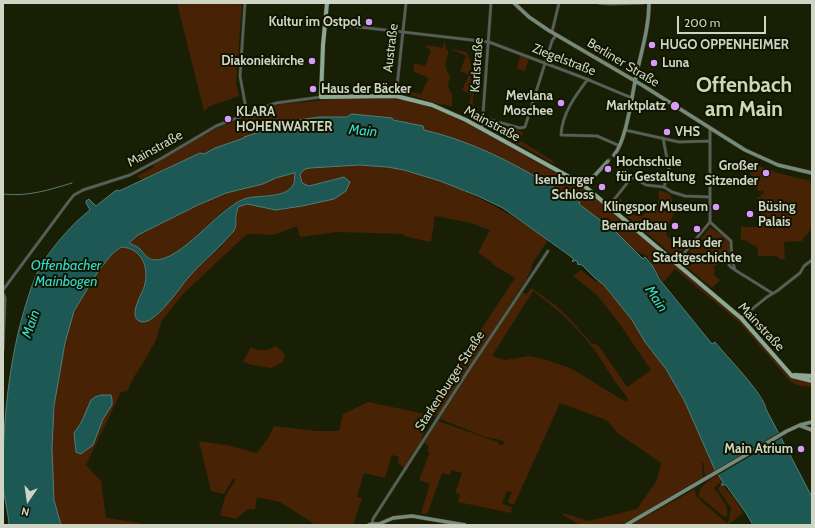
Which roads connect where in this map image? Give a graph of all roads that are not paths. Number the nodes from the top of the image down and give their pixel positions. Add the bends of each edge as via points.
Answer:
1 (245, 3) edge
2 (327, 3) edge
3 (406, 3) edge
4 (491, 3) edge
5 (514, 3) edge
6 (559, 3) edge
7 (599, 3) edge
8 (643, 3) edge
9 (649, 3) edge
10 (610, 4) edge
11 (325, 22) junction
12 (403, 32) junction
13 (552, 32) junction
14 (556, 35) junction
15 (488, 42) junction
16 (545, 64) junction
17 (588, 79) junction
18 (636, 81) junction
19 (396, 96) junction
20 (321, 97) junction
21 (632, 98) junction
22 (247, 114) junction
23 (483, 118) junction
24 (710, 128) junction
25 (482, 129) junction
26 (624, 130) junction
27 (663, 138) junction
28 (710, 141) junction
29 (620, 146) junction
30 (614, 155) tunnel mouth
31 (608, 161) tunnel mouth
32 (812, 173) edge
33 (585, 186) junction
34 (664, 187) junction
35 (710, 197) junction
36 (609, 207) junction
37 (710, 222) junction
38 (548, 251) dead end
39 (812, 260) edge
40 (676, 263) junction
41 (3, 290) edge
42 (3, 293) edge
43 (772, 293) junction
44 (742, 318) junction
45 (3, 350) edge
46 (789, 372) junction
47 (812, 376) edge
48 (812, 380) edge
49 (812, 422) edge
50 (806, 425) junction
51 (798, 426) junction
52 (812, 428) edge
53 (370, 524) edge
54 (465, 525) edge
55 (626, 525) edge

1 - 22 street via 240,76
2 - 11 main road
3 - 12 street, Austraße
4 - 15 street, Karlstraße
5 - 13 main road, Berliner Straße
6 - 13 street
7 - 10 street
8 - 10 street
9 - 18 main road
11 - 12 street, Ziegelstraße
11 - 20 main road
12 - 15 street, Ziegelstraße
12 - 19 street, Austraße
13 - 14 main road, Berliner Straße
14 - 16 street
14 - 18 main road, Berliner Straße
15 - 16 street, Ziegelstraße
15 - 23 street, Karlstraße
16 - 17 street, Ziegelstraße
16 - 23 street via 526,125 522,128
17 - 21 street, Ziegelstraße
17 - 29 street via 570,104 563,120 561,135 597,136
18 - 21 main road
18 - 24 main road, Berliner Straße
19 - 20 main road, Mainstraße
19 - 25 main road, Mainstraße via 442,109
20 - 22 street, Mainstraße via 280,102
21 - 26 main road
22 - 41 street, Mainstraße via 210,128 162,158 125,176 74,195
23 - 25 street, Karlstraße
24 - 28 street
24 - 32 main road, Berliner Straße via 745,150 771,162
25 - 33 main road, Mainstraße
26 - 27 street
26 - 29 main road
27 - 28 street via 679,142
27 - 34 street via 669,169
28 - 35 street
29 - 30 main road
31 - 33 main road
33 - 36 main road, Mainstraße
34 - 35 street via 685,196
34 - 36 street via 649,186 633,177
35 - 37 street
36 - 40 main road, Mainstraße
37 - 40 street
37 - 43 street via 732,241 732,262 729,265
38 - 53 street, Starkenburger Straße
39 - 43 street via 801,272
40 - 44 main road, Mainstraße
42 - 45 street
43 - 44 street
44 - 46 main road, Mainstraße
46 - 47 main road via 798,376
46 - 48 main road, Mainstraße via 796,378
49 - 50 main road
50 - 51 main road
50 - 52 main road
51 - 52 main road
51 - 55 main road
53 - 54 main road via 412,516

